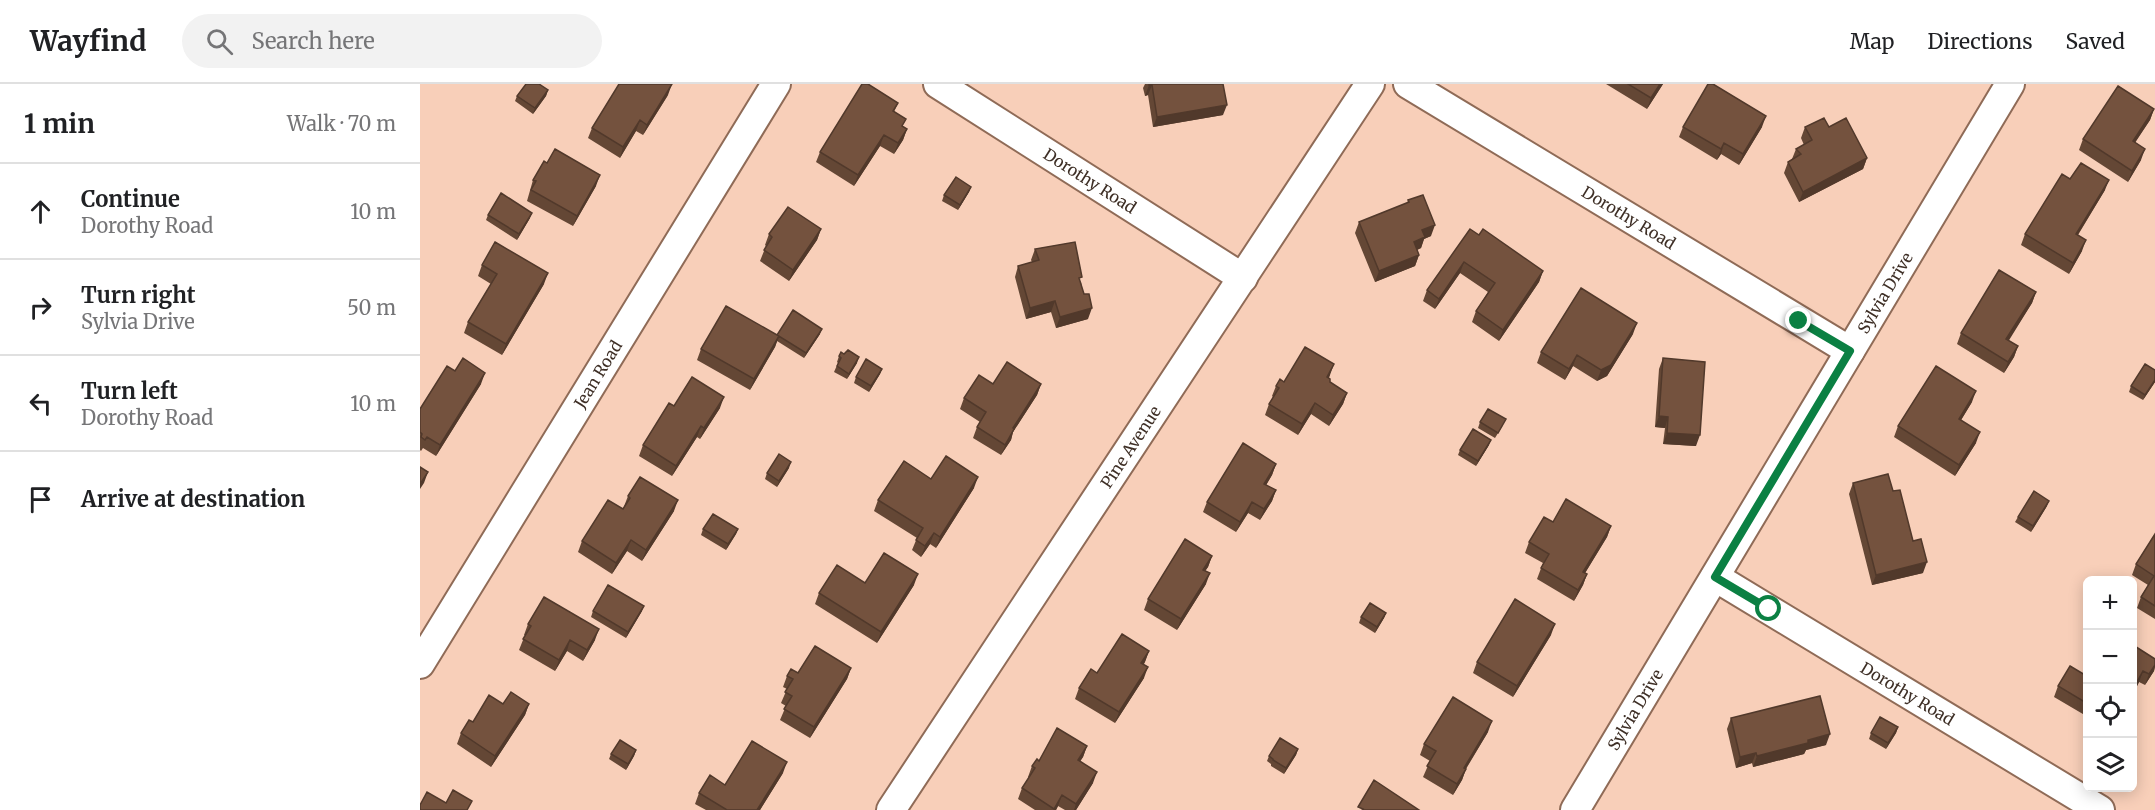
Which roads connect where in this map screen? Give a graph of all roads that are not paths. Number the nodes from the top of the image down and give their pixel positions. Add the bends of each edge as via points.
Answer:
1 (776, 84) edge
2 (938, 84) edge
3 (1371, 84) edge
4 (1408, 84) edge
5 (2010, 84) edge
6 (1243, 278) junction
7 (1850, 351) junction
8 (1715, 577) junction
9 (420, 664) edge
10 (891, 810) edge
11 (1575, 810) edge
12 (2100, 810) edge

1 - 9 street, Jean Road
2 - 6 street, Dorothy Road
3 - 6 street, Pine Avenue
4 - 7 street, Dorothy Road
5 - 7 street, Sylvia Drive
6 - 10 street, Pine Avenue
7 - 8 street, Sylvia Drive
8 - 11 street, Sylvia Drive
8 - 12 street, Dorothy Road

